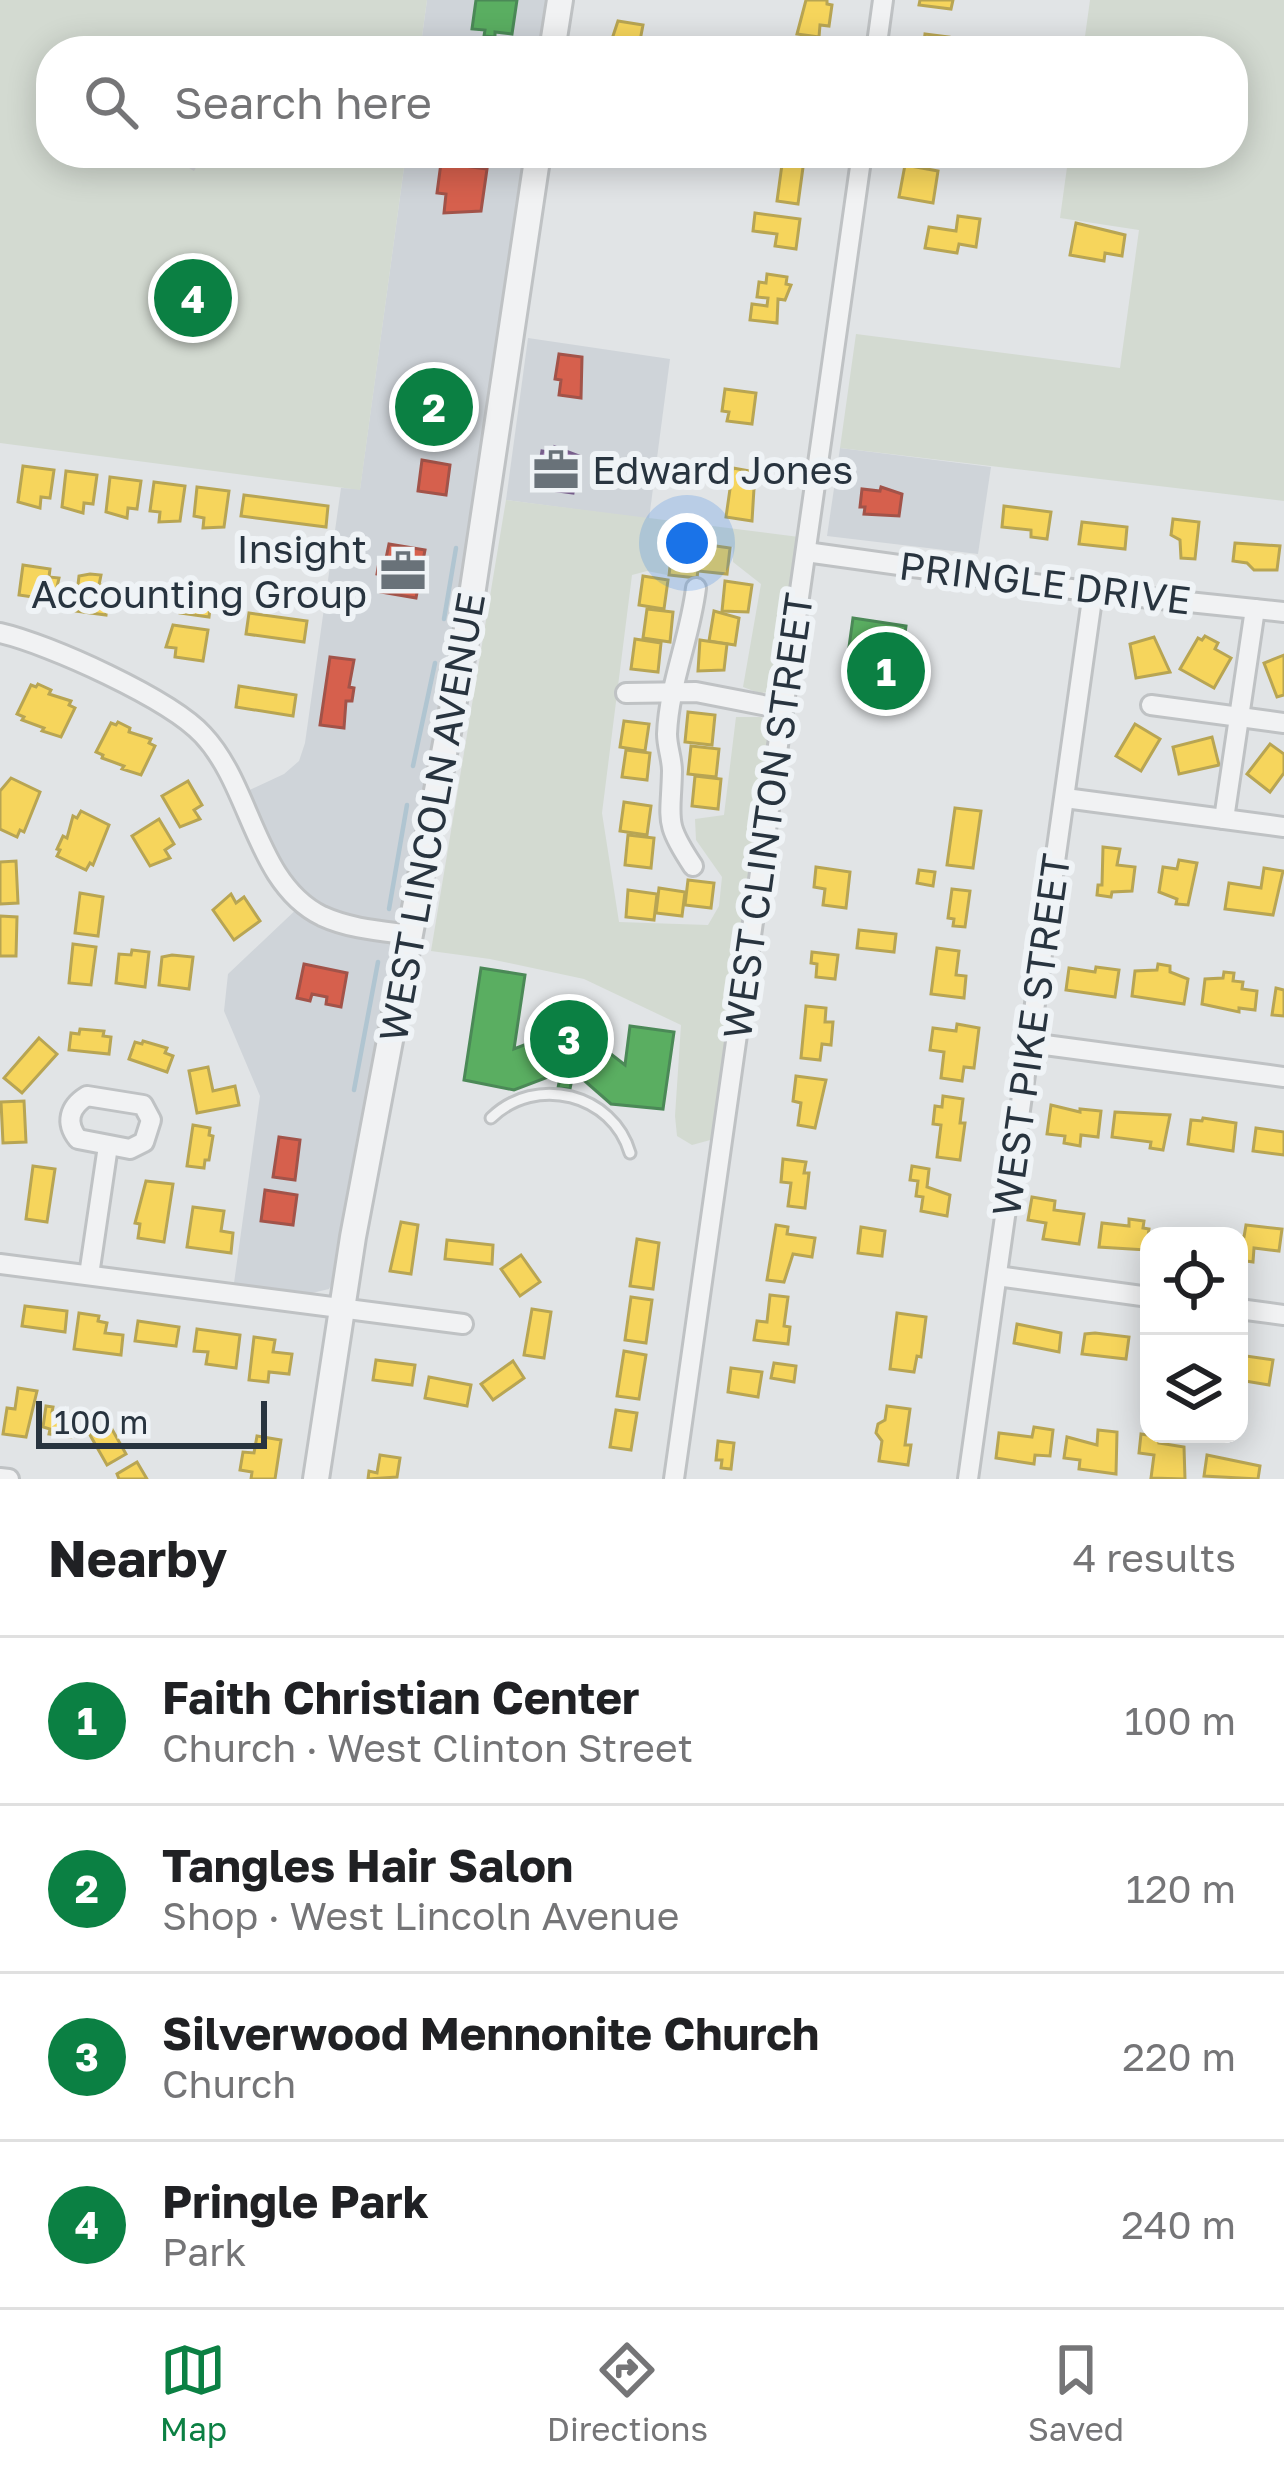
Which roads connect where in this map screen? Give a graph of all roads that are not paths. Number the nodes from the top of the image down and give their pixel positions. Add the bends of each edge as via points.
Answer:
1 (560, 0) edge
2 (883, 0) edge
3 (554, 36) edge
4 (878, 36) edge
5 (536, 168) edge
6 (860, 168) edge
7 (806, 552) junction
8 (697, 588) dead end
9 (1093, 592) junction
10 (1255, 608) junction
11 (1284, 612) edge
12 (0, 633) edge
13 (673, 693) junction
14 (626, 694) dead end
15 (1151, 705) dead end
16 (783, 709) junction
17 (1239, 717) junction
18 (1284, 723) edge
19 (1065, 798) junction
20 (1224, 819) junction
21 (1284, 827) edge
22 (693, 866) dead end
23 (412, 935) junction
24 (1030, 1043) junction
25 (1284, 1077) edge
26 (491, 1118) dead end
27 (108, 1146) dead end
28 (630, 1153) dead end
29 (0, 1264) edge
30 (89, 1275) junction
31 (997, 1276) junction
32 (1140, 1296) edge
33 (341, 1308) junction
34 (1248, 1310) edge
35 (1284, 1315) edge
36 (463, 1324) dead end
37 (0, 1478) edge
38 (9, 1479) edge
39 (316, 1479) edge
40 (674, 1479) edge
41 (968, 1479) edge

1 - 3 street
2 - 4 street
5 - 23 street, WEST LINCOLN AVENUE
6 - 7 street, WEST CLINTON STREET
7 - 9 street, PRINGLE DRIVE
7 - 16 street, WEST CLINTON STREET
8 - 13 street
9 - 10 street, PRINGLE DRIVE
9 - 19 street, WEST PIKE STREET
10 - 11 street, PRINGLE DRIVE
10 - 17 street
12 - 23 street via 178,712 218,753 292,895 344,924
13 - 14 street
13 - 16 street
13 - 22 street via 668,816
15 - 17 street
16 - 40 street, WEST CLINTON STREET
17 - 18 street
17 - 20 street
19 - 20 street
19 - 24 street, WEST PIKE STREET
20 - 21 street
23 - 33 street, WEST LINCOLN AVENUE
24 - 25 street
24 - 31 street, WEST PIKE STREET
26 - 28 lane via 529,1096 570,1096 610,1116
27 - 30 street
29 - 30 street
30 - 33 street
31 - 32 street
31 - 41 street, WEST PIKE STREET
33 - 36 street
33 - 39 street, WEST LINCOLN AVENUE
34 - 35 street
37 - 38 street

